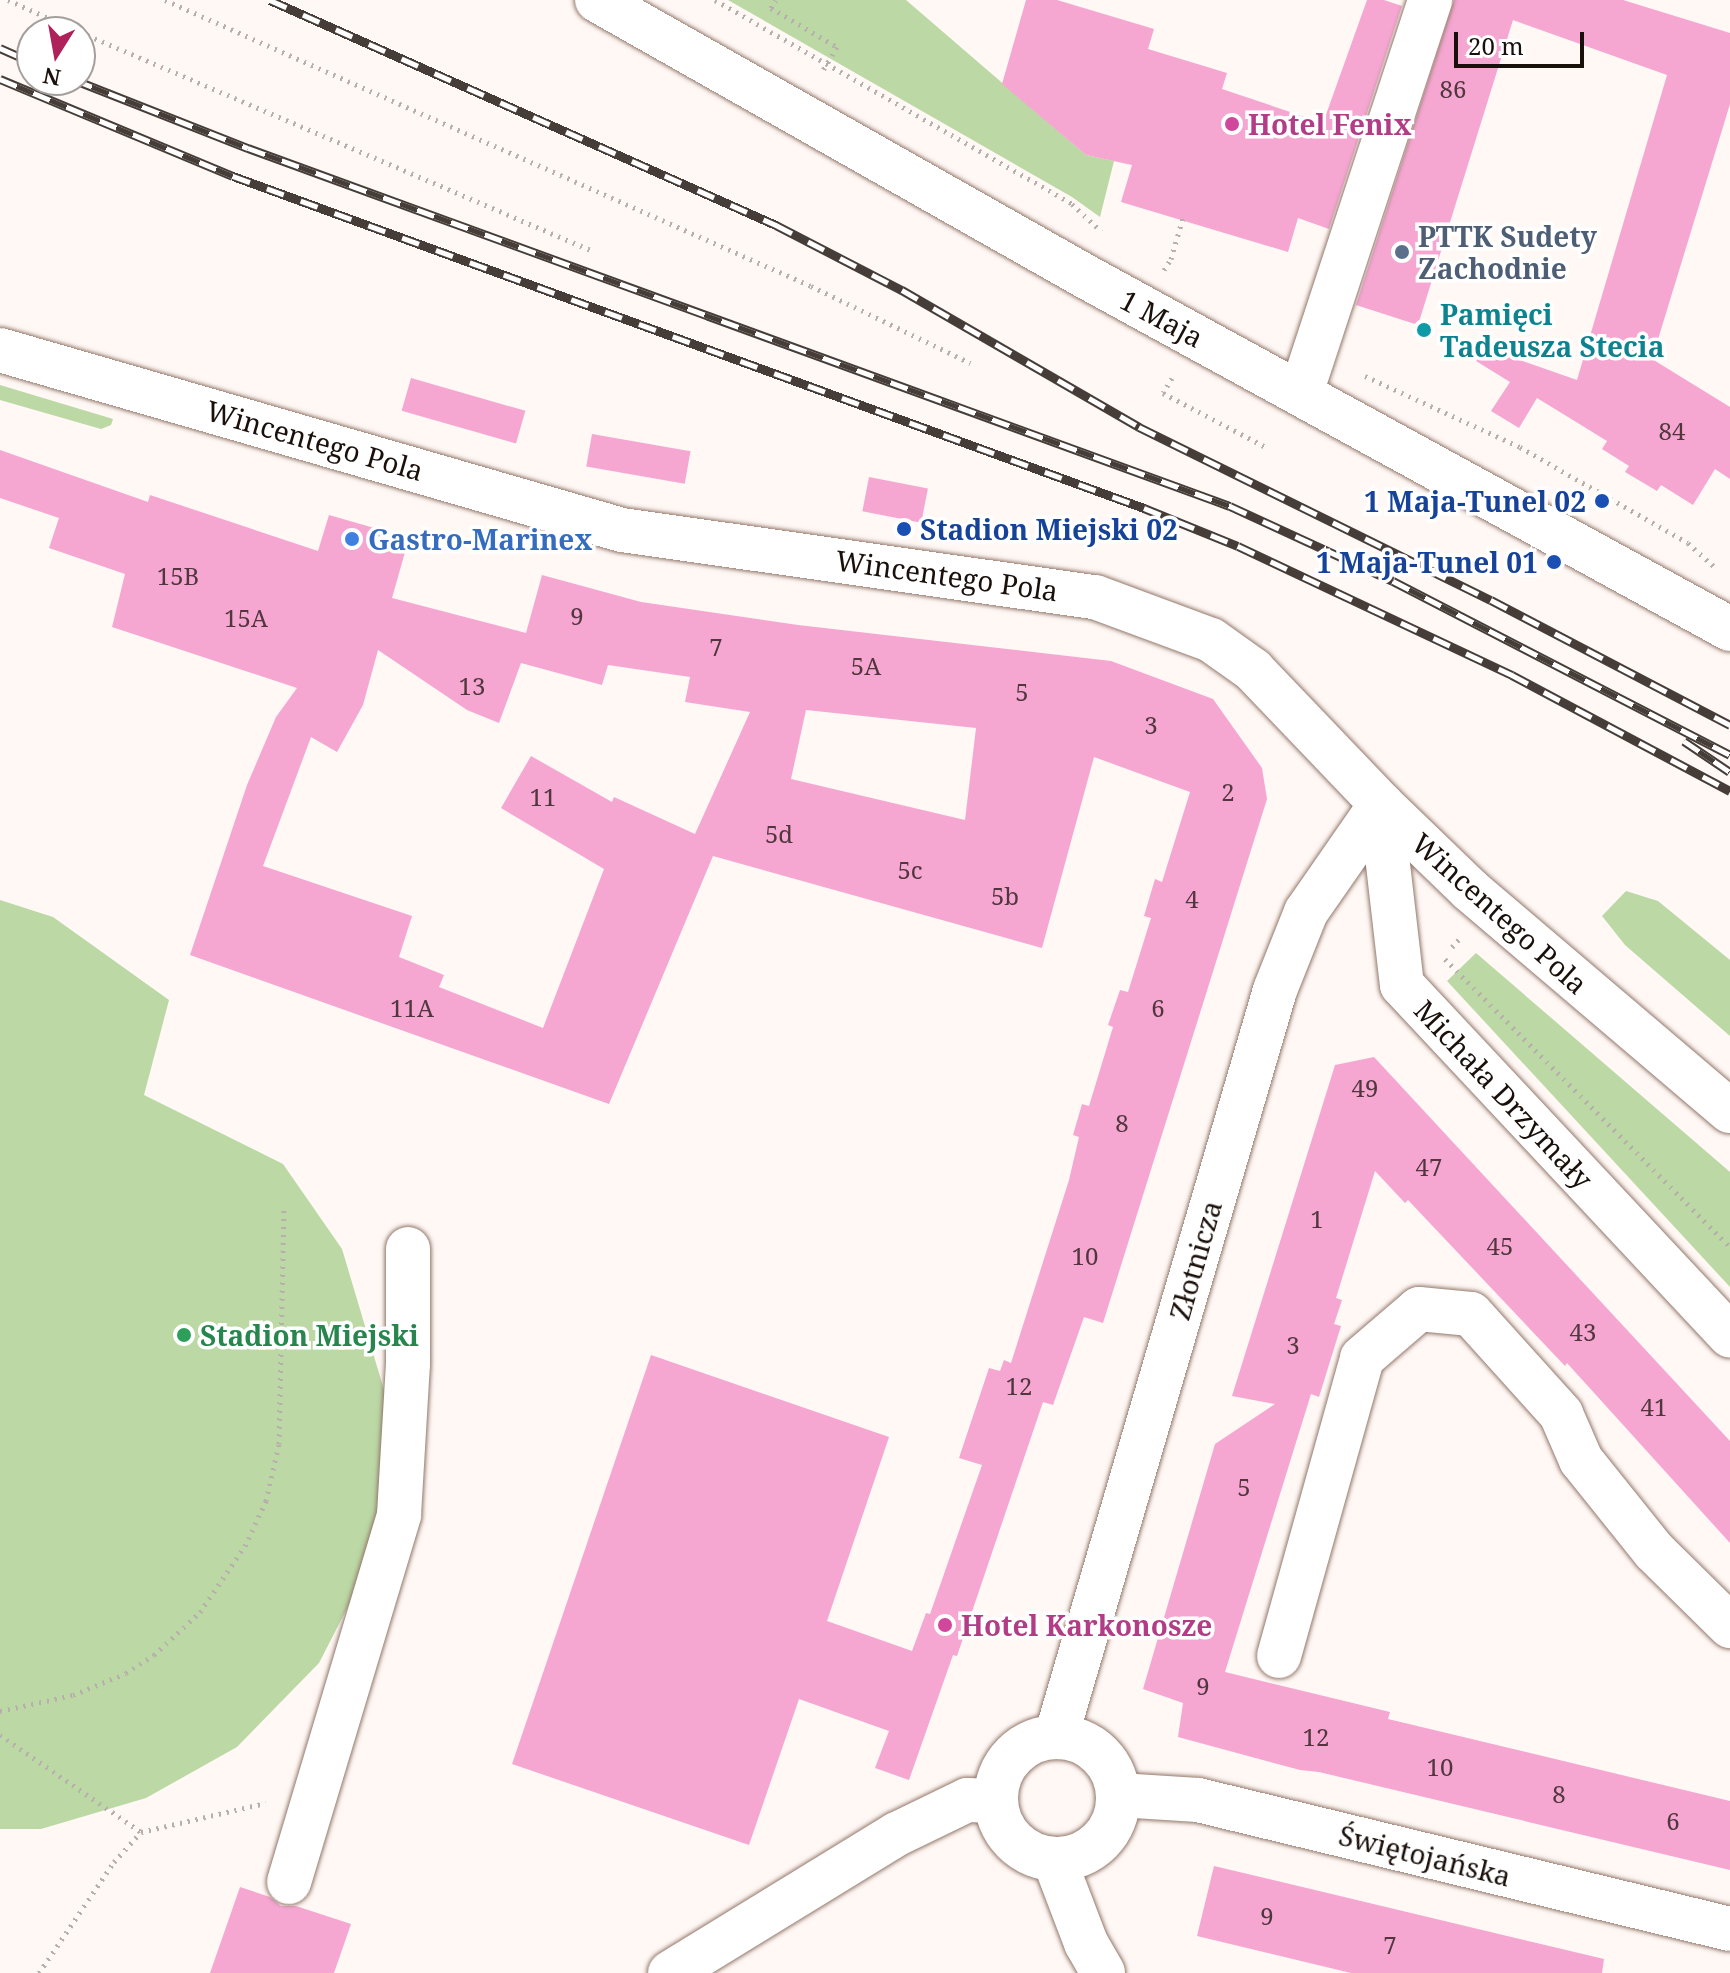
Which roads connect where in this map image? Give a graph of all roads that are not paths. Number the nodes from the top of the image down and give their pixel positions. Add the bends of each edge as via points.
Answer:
1 (597, 0) edge
2 (1430, 0) edge
3 (0, 350) edge
4 (1301, 393) junction
5 (1730, 629) edge
6 (1381, 804) junction
7 (1730, 1111) edge
8 (408, 1249) dead end
9 (1730, 1336) edge
10 (1730, 1626) edge
11 (1279, 1656) dead end
12 (1056, 1737) junction
13 (1119, 1795) junction
14 (996, 1801) junction
15 (1054, 1859) junction
16 (289, 1882) dead end
17 (1730, 1929) edge
18 (670, 1973) edge
19 (1103, 1973) edge

1 - 4 street, 1 Maja
2 - 4 street
3 - 6 street, Wincentego Pola via 622,530 1003,581 1120,605 1211,640 1253,670
4 - 5 street, 1 Maja
6 - 7 street, Wincentego Pola via 1470,890
6 - 9 street, Michała Drzymały via 1402,985
6 - 12 street, Złotnicza via 1306,912 1275,990
8 - 16 street via 399,1515
10 - 11 street via 1654,1551 1581,1460 1561,1414 1471,1314 1419,1309 1362,1358
12 - 13 street via 1079,1741 1099,1753 1113,1772
12 - 14 street via 1037,1740 1012,1757 998,1782
13 - 15 street via 1115,1820 1100,1841 1079,1855
13 - 17 street, Świętojańska via 1198,1800
14 - 15 street via 1001,1823 1014,1842 1032,1854
14 - 18 street via 967,1800 897,1834
15 - 19 street

